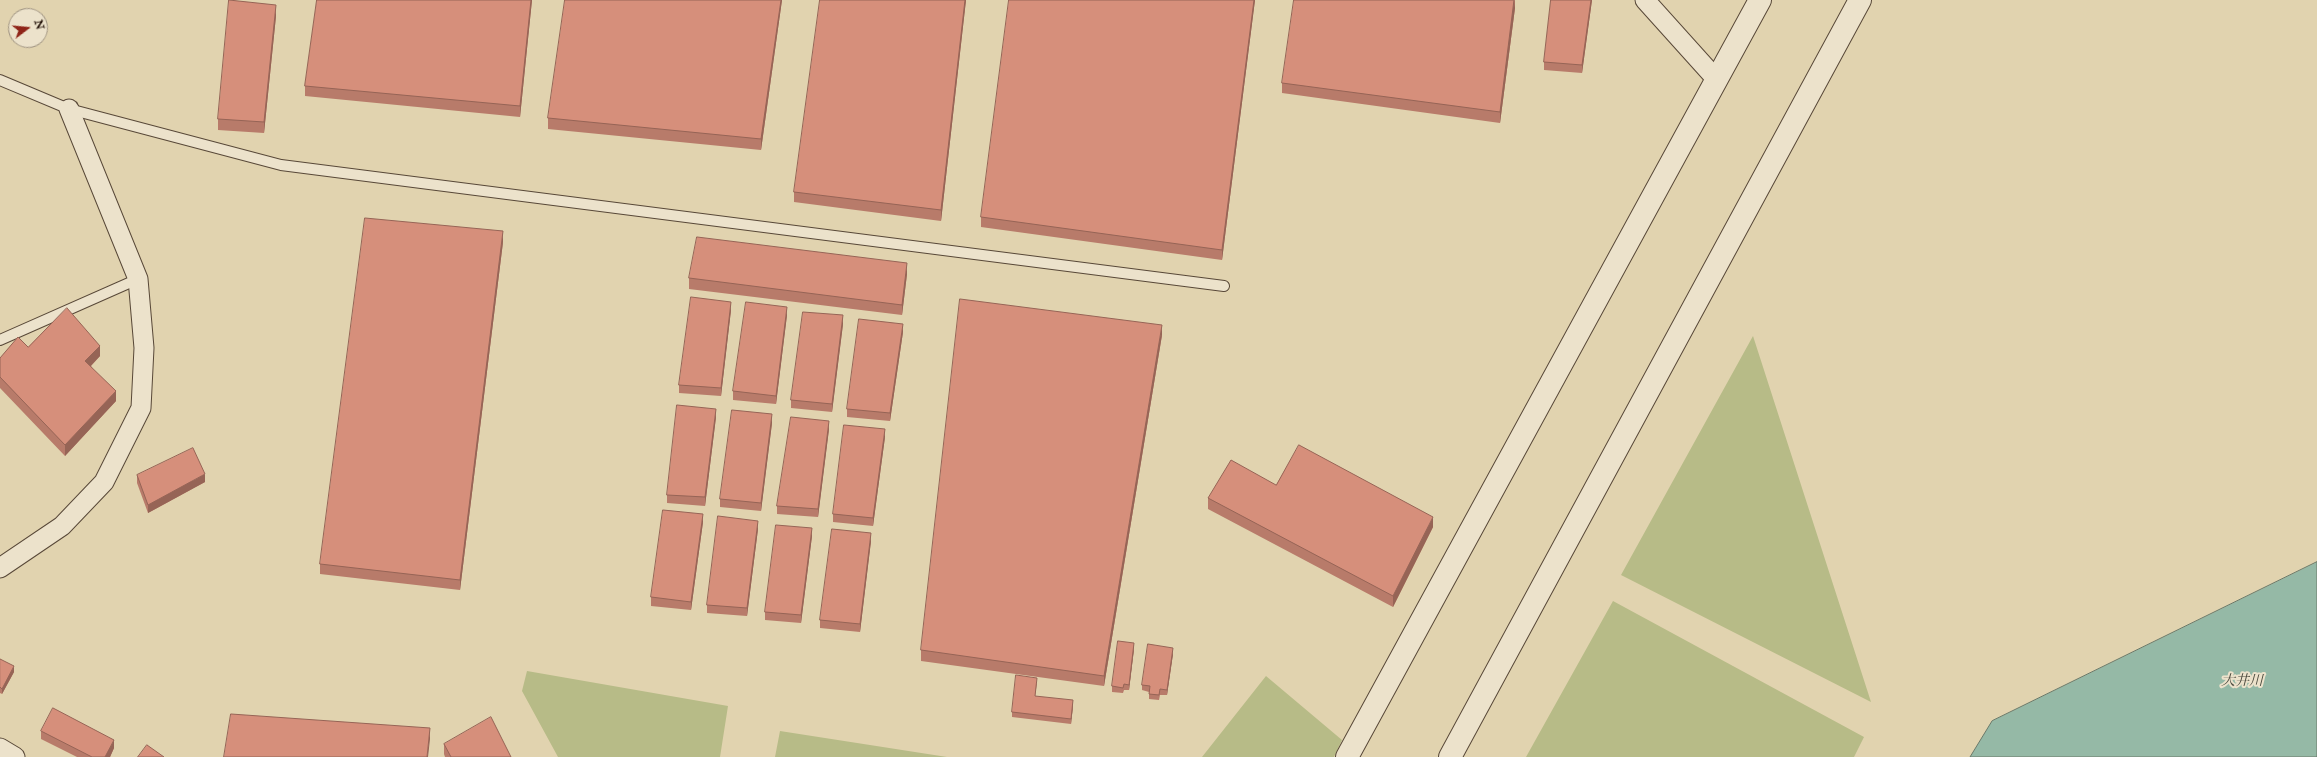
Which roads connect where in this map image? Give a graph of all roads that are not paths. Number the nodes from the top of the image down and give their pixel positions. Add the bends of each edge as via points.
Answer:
1 (1645, 0) edge
2 (1760, 0) edge
3 (1860, 0) edge
4 (0, 80) edge
5 (1717, 80) junction
6 (68, 109) junction
7 (138, 280) junction
8 (1224, 286) dead end
9 (0, 340) edge
10 (0, 568) edge
11 (0, 748) edge
12 (15, 757) edge
13 (1347, 757) edge
14 (1450, 757) edge

1 - 5 street
2 - 5 street
3 - 14 street
4 - 6 lane
5 - 13 street
6 - 7 street
6 - 8 lane via 281,165
7 - 9 lane
7 - 10 street via 144,348 141,408 104,482 62,526
11 - 12 street

